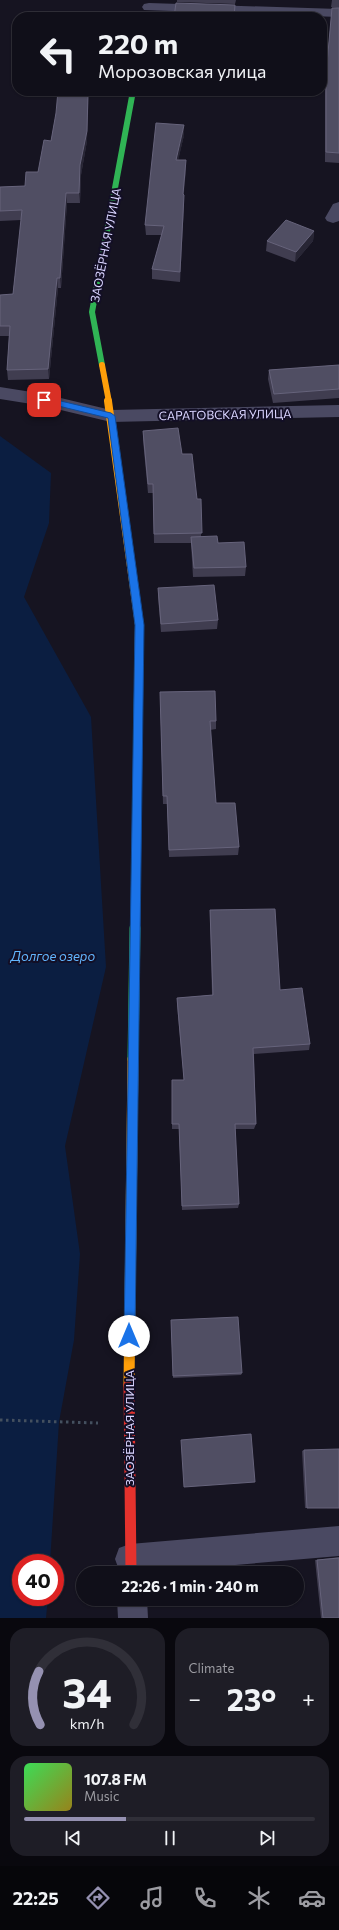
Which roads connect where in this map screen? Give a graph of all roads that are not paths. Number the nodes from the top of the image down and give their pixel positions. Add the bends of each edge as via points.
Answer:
1 (149, 8) edge
2 (301, 12) edge
3 (327, 13) edge
4 (339, 13) edge
5 (132, 96) edge
6 (0, 393) edge
7 (339, 411) edge
8 (111, 416) junction
9 (339, 1540) edge
10 (131, 1566) edge
11 (132, 1606) edge
12 (133, 1618) edge

1 - 2 street
3 - 4 street
5 - 8 street, ЗАОЗЁРНАЯ УЛИЦА via 92,312
6 - 8 street, САРАТОВСКАЯ УЛИЦА via 44,400
7 - 8 street, САРАТОВСКАЯ УЛИЦА
8 - 10 street, ЗАОЗЁРНАЯ УЛИЦА via 139,625 129,1425
9 - 10 street
11 - 12 street

